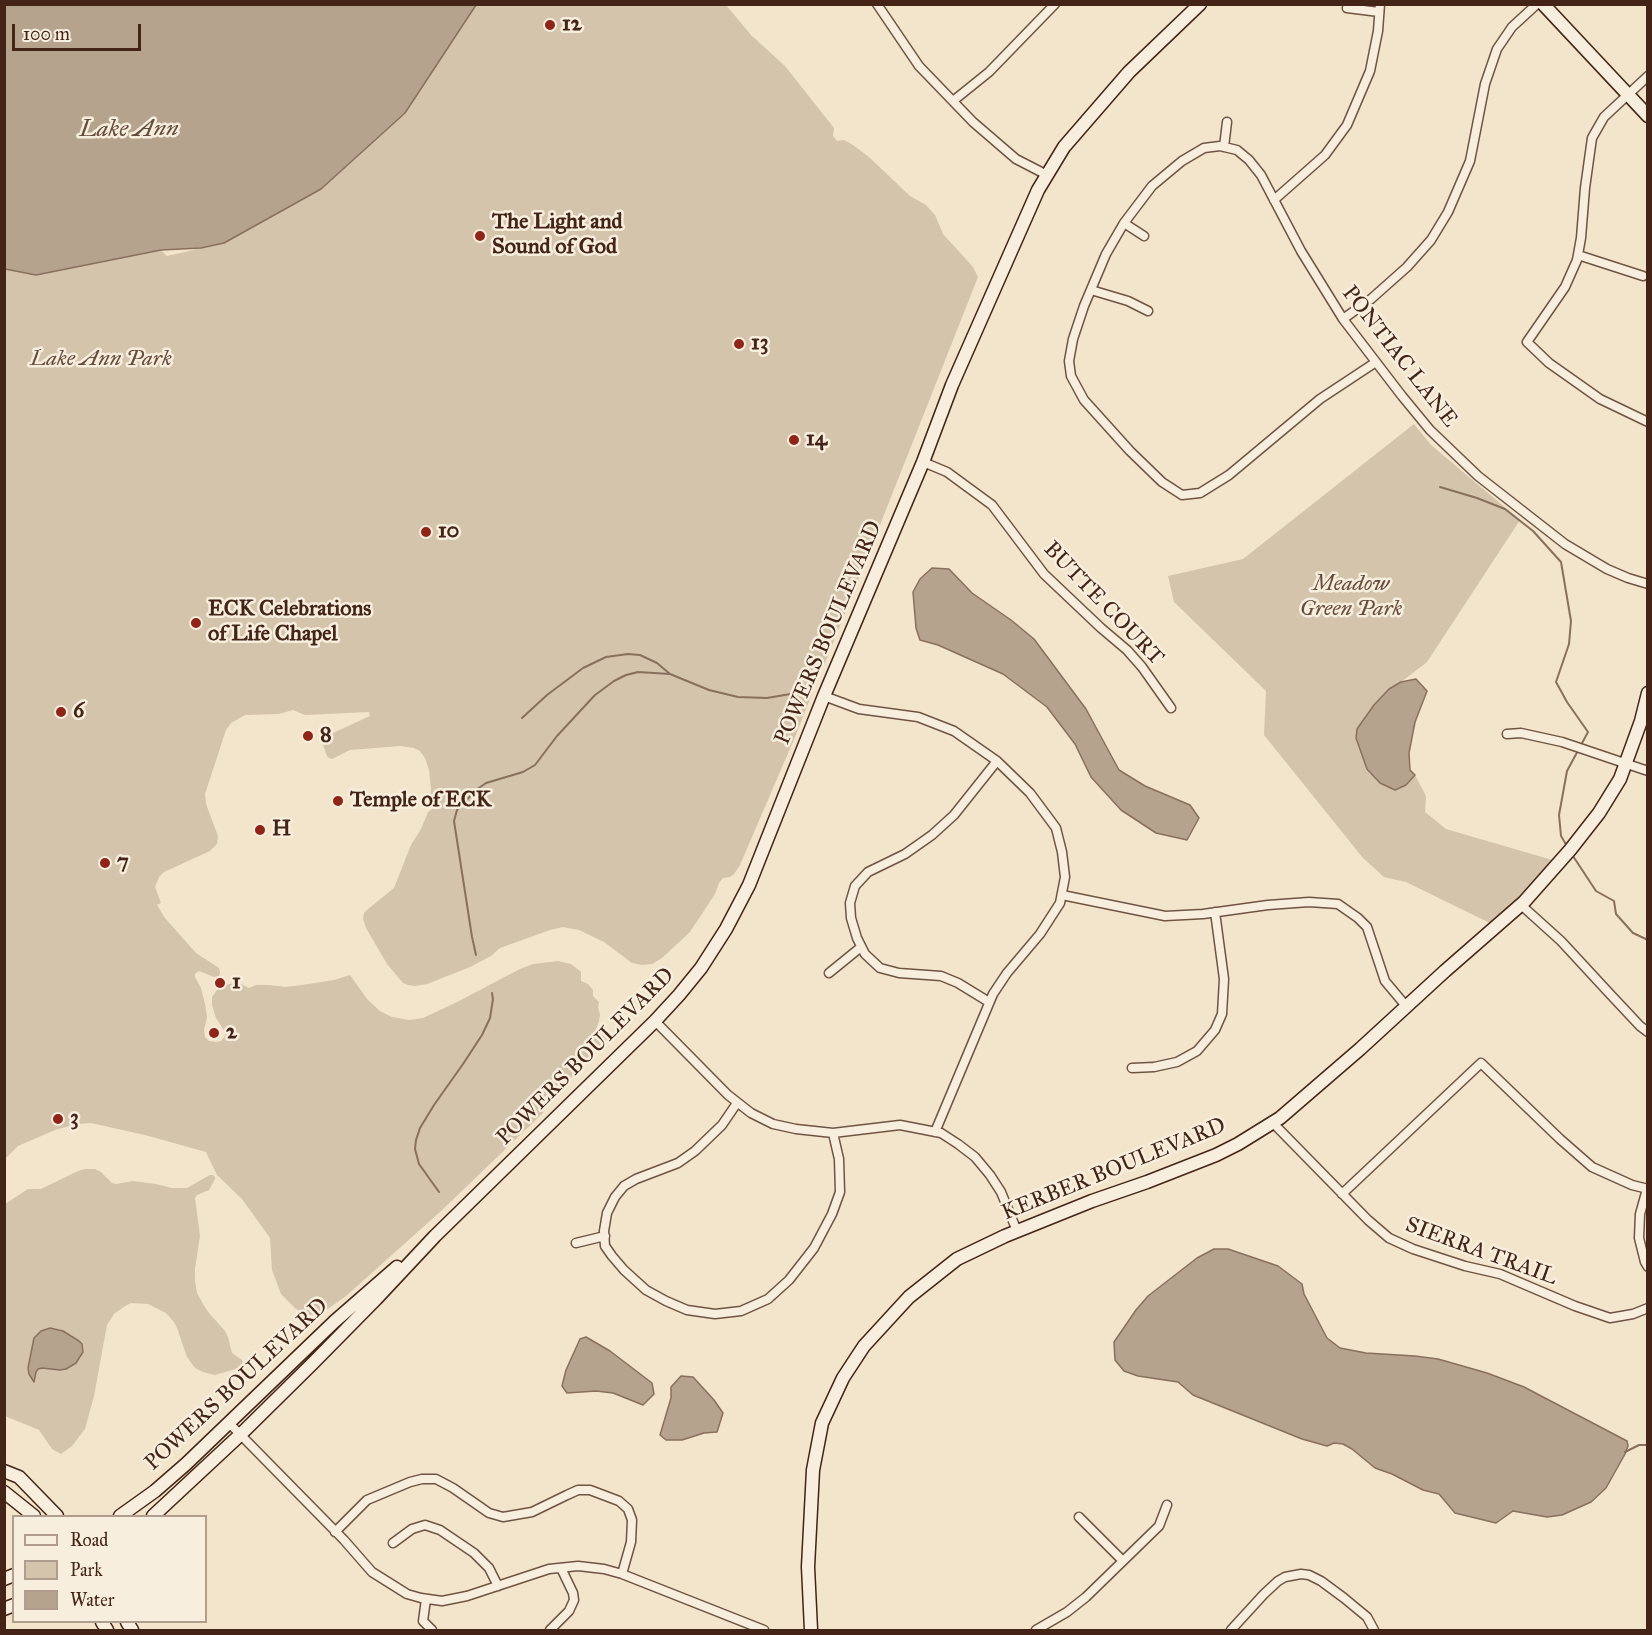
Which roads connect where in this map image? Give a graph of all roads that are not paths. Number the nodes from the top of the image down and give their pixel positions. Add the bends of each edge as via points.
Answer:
1 (877, 4) edge
2 (1055, 4) edge
3 (1200, 4) edge
4 (1537, 4) edge
5 (1543, 4) edge
6 (1347, 8) dead end
7 (1379, 8) edge
8 (1647, 76) edge
9 (1628, 95) junction
10 (953, 101) junction
11 (1647, 116) edge
12 (1227, 122) dead end
13 (1224, 147) junction
14 (1047, 175) junction
15 (1274, 200) junction
16 (1124, 223) junction
17 (1144, 236) dead end
18 (1578, 255) junction
19 (1643, 276) dead end
20 (1091, 290) junction
21 (1148, 311) dead end
22 (1343, 319) junction
23 (1376, 362) junction
24 (1647, 422) edge
25 (923, 462) junction
26 (1647, 584) edge
27 (1647, 693) edge
28 (824, 696) junction
29 (1171, 708) dead end
30 (1507, 734) dead end
31 (997, 761) junction
32 (1626, 764) junction
33 (1647, 771) edge
34 (1062, 895) junction
35 (1521, 904) junction
36 (1215, 912) junction
37 (861, 947) junction
38 (829, 973) dead end
39 (989, 1002) junction
40 (1406, 1006) junction
41 (655, 1021) junction
42 (1647, 1032) edge
43 (1132, 1068) dead end
44 (737, 1103) junction
45 (1273, 1123) junction
46 (935, 1132) junction
47 (833, 1133) junction
48 (1647, 1189) edge
49 (1342, 1194) junction
50 (1017, 1231) junction
51 (435, 1236) junction
52 (605, 1236) junction
53 (576, 1243) dead end
54 (1647, 1267) edge
55 (1647, 1308) edge
56 (229, 1424) junction
57 (240, 1435) junction
58 (4, 1471) edge
59 (4, 1492) edge
60 (1167, 1505) dead end
61 (33, 1515) edge
62 (56, 1515) edge
63 (121, 1515) edge
64 (154, 1515) edge
65 (1079, 1516) dead end
66 (335, 1532) junction
67 (393, 1543) dead end
68 (1123, 1561) junction
69 (561, 1568) junction
70 (622, 1574) junction
71 (498, 1586) junction
72 (426, 1599) junction
73 (432, 1630) edge
74 (550, 1630) edge
75 (764, 1630) edge
76 (811, 1630) edge
77 (1036, 1630) edge
78 (1231, 1630) edge
79 (1374, 1630) edge

1 - 10 street via 919,66
2 - 10 street via 989,72
3 - 14 main road, POWERS BOULEVARD via 1129,72 1065,147
4 - 22 street via 1512,27 1497,49 1485,84 1470,161 1431,240 1407,267
5 - 9 main road
6 - 7 street
7 - 15 street via 1370,70 1347,125 1325,155
8 - 9 street
9 - 11 main road
9 - 18 street via 1604,117 1592,138
10 - 14 street via 1016,159
12 - 13 street
13 - 15 street, PONTIAC LANE via 1237,150 1249,160
13 - 16 street via 1204,148 1182,161 1152,186
14 - 25 main road, POWERS BOULEVARD via 962,363
15 - 22 street, PONTIAC LANE
16 - 17 street
16 - 20 street
18 - 19 street
18 - 24 street via 1565,287 1527,342 1549,363 1600,399
20 - 21 street
20 - 23 street via 1073,339 1071,376 1084,400 1130,451 1182,495 1200,493 1229,475 1320,399
22 - 23 street, PONTIAC LANE
23 - 26 street, PONTIAC LANE via 1430,430 1478,476 1565,544 1607,569
25 - 28 main road, POWERS BOULEVARD
25 - 29 street, BUTTE COURT via 947,472 992,505 1044,574 1127,650
27 - 32 main road, KERBER BOULEVARD
28 - 31 street via 859,709 918,717 954,731
28 - 41 main road, POWERS BOULEVARD via 750,885 701,968
30 - 32 street via 1521,733 1562,742
31 - 34 street via 1030,793 1056,828 1065,877
31 - 37 street via 954,815 932,835 868,872 855,886 851,918
32 - 33 street
32 - 35 main road, KERBER BOULEVARD via 1599,813
34 - 36 street via 1165,916
34 - 39 street via 1040,934
35 - 40 main road, KERBER BOULEVARD
35 - 42 street
36 - 40 street via 1309,902 1338,904 1367,927 1385,981
36 - 43 street via 1224,979 1222,1014 1215,1030 1197,1051 1177,1062
37 - 38 street
37 - 39 street via 880,968 941,976
39 - 46 street
40 - 45 main road, KERBER BOULEVARD
41 - 44 street
41 - 51 main road, POWERS BOULEVARD
44 - 47 street via 773,1124
44 - 52 street via 696,1151 624,1186 607,1213
45 - 49 street, SIERRA TRAIL
45 - 50 main road, KERBER BOULEVARD via 1216,1155
46 - 47 street via 900,1125
46 - 50 street via 975,1157 990,1175
47 - 52 street via 840,1192 832,1214 814,1248 768,1299 741,1311 715,1314 687,1310 646,1290 612,1256 605,1246
48 - 49 street via 1592,1167 1481,1063
48 - 54 street via 1640,1214 1640,1238
49 - 55 street, SIERRA TRAIL via 1389,1238 1413,1249 1500,1274 1610,1318
50 - 76 main road, KERBER BOULEVARD via 957,1259 909,1297 864,1346 843,1378 822,1423 813,1470 808,1567
51 - 56 main road, POWERS BOULEVARD via 334,1321
51 - 57 main road, POWERS BOULEVARD
52 - 53 street
56 - 57 street
56 - 63 main road, POWERS BOULEVARD via 155,1491
57 - 64 main road, POWERS BOULEVARD
57 - 66 street
58 - 62 main road via 19,1477
59 - 61 main road
60 - 68 street via 1159,1526
65 - 68 street
66 - 70 street via 367,1500 422,1479 436,1479 489,1513 503,1517 532,1512 579,1490 590,1490 619,1501 628,1509 631,1542
66 - 72 street via 372,1572 407,1594
67 - 71 street via 424,1525 440,1530 474,1553 489,1568
68 - 77 street via 1086,1597
69 - 70 street via 578,1566
69 - 71 street
69 - 74 street via 574,1600
70 - 75 street
71 - 72 street via 442,1601
72 - 73 street via 423,1621
78 - 79 street via 1278,1581 1301,1574 1321,1581 1344,1598 1366,1617

